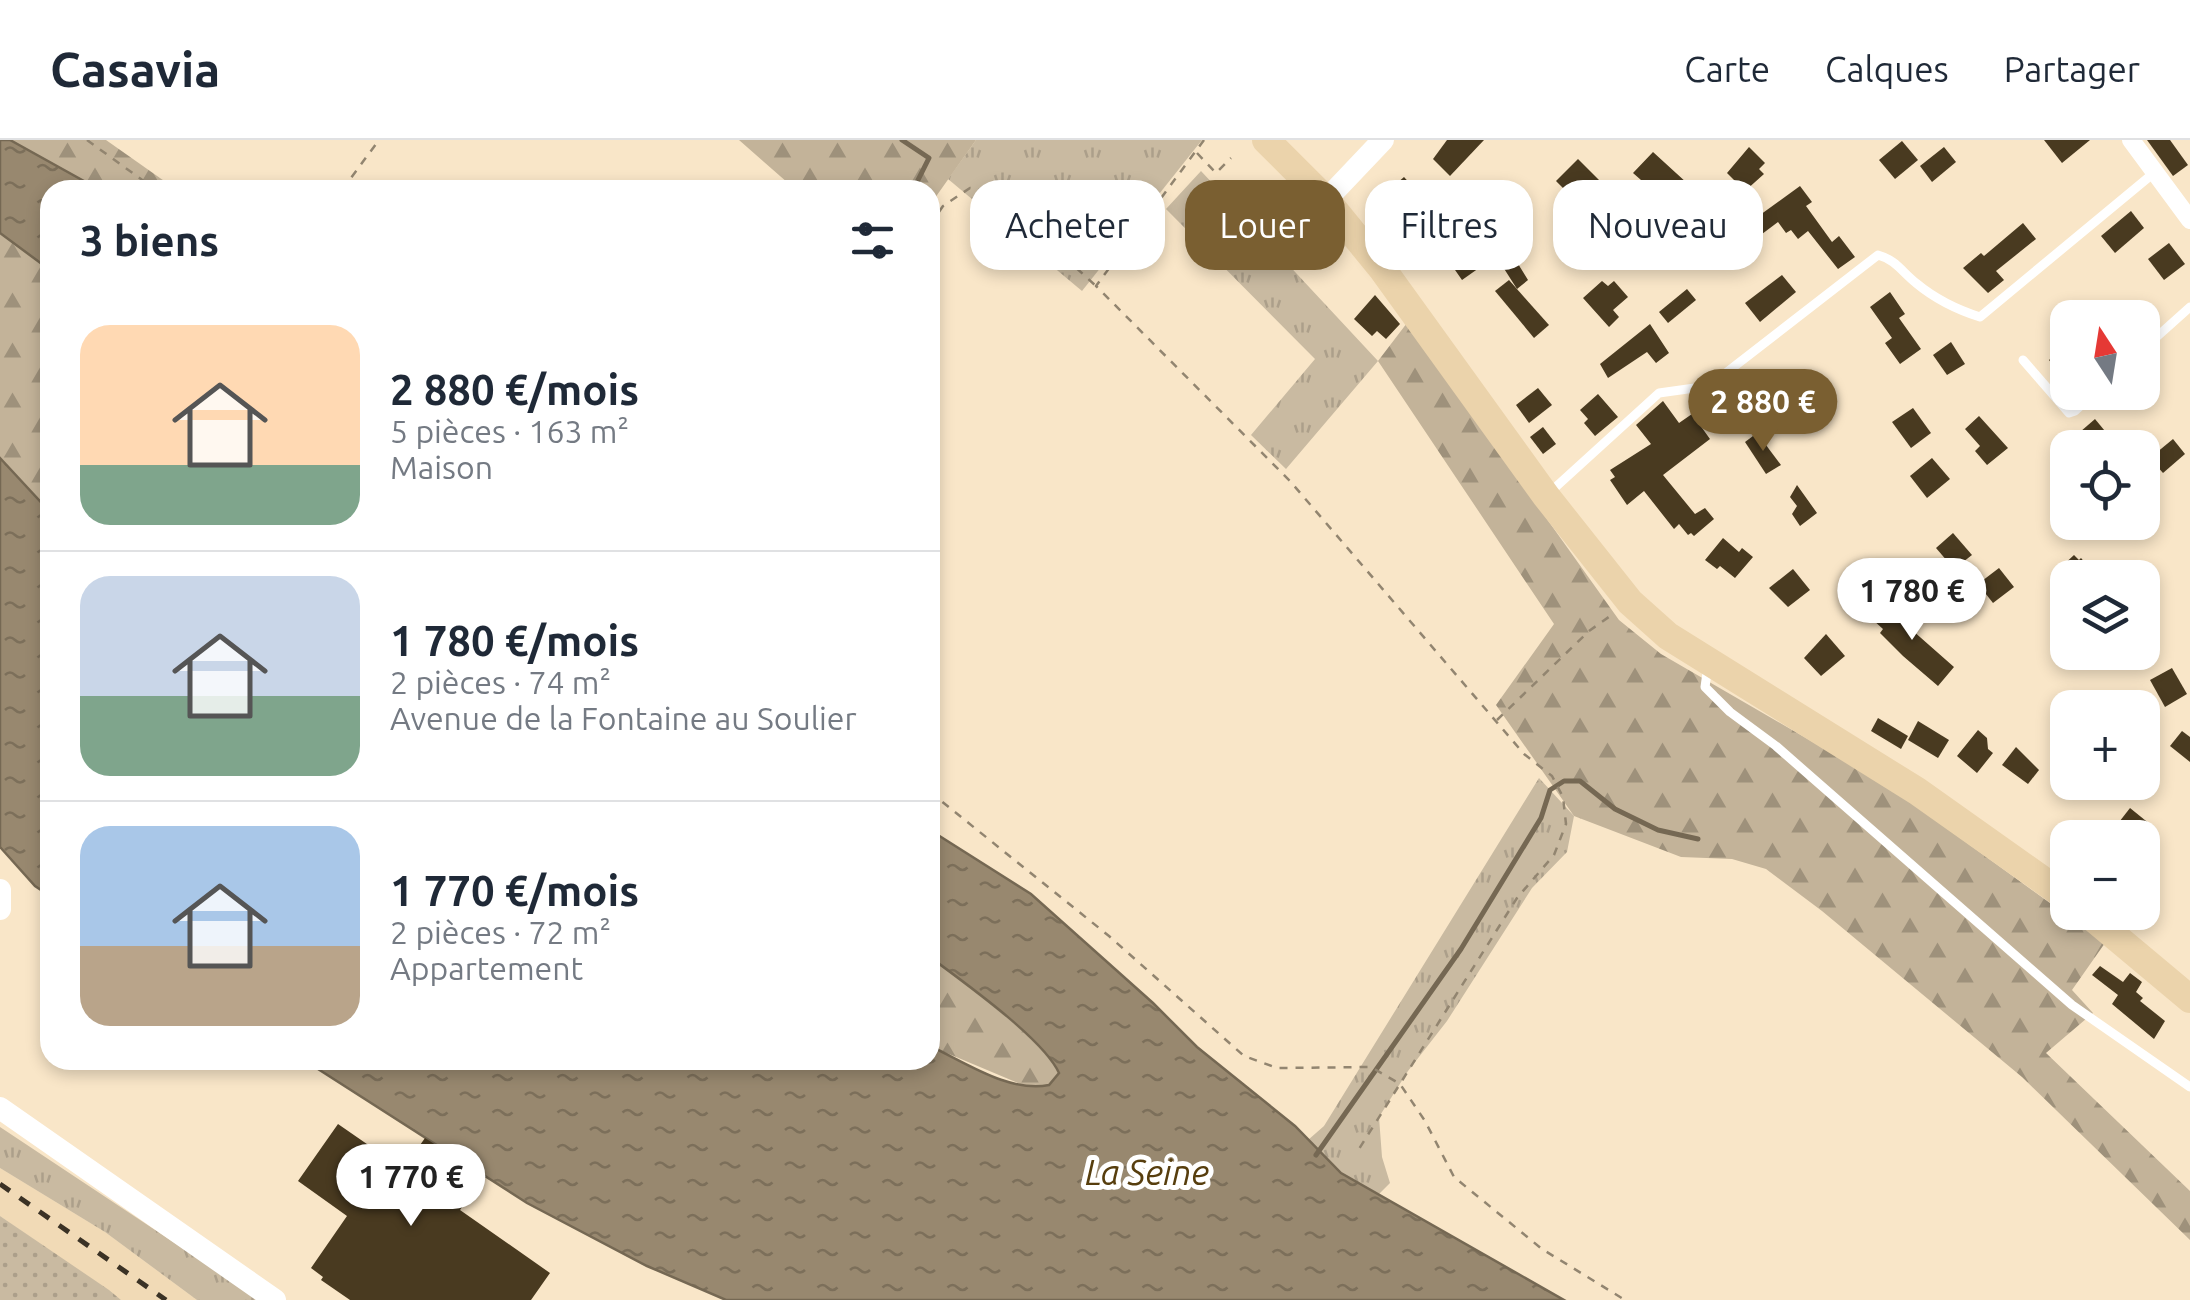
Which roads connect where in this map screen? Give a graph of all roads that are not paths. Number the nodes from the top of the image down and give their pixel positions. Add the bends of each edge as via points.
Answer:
1 (1266, 140) edge
2 (1383, 140) edge
3 (2131, 140) edge
4 (2154, 172) junction
5 (1299, 180) edge
6 (1337, 180) edge
7 (2190, 220) edge
8 (1345, 231) edge
9 (2190, 307) edge
10 (2160, 334) edge
11 (2022, 360) dead end
12 (2050, 392) edge
13 (1546, 496) junction
14 (1709, 664) junction
15 (2050, 885) edge
16 (0, 892) edge
17 (0, 908) edge
18 (2108, 930) edge
19 (2190, 999) edge
20 (2190, 1087) edge
21 (0, 1108) edge
22 (275, 1300) edge

1 - 5 main road
2 - 6 street
3 - 4 street
4 - 7 street
4 - 13 lane via 1980,317 1878,255 1709,386 1659,393
8 - 13 main road via 1386,274
9 - 10 lane
11 - 12 lane
13 - 14 main road via 1630,602
14 - 15 main road via 1917,791
14 - 20 lane via 1705,687 1730,712 2072,1005
16 - 17 street
18 - 19 main road
21 - 22 street

